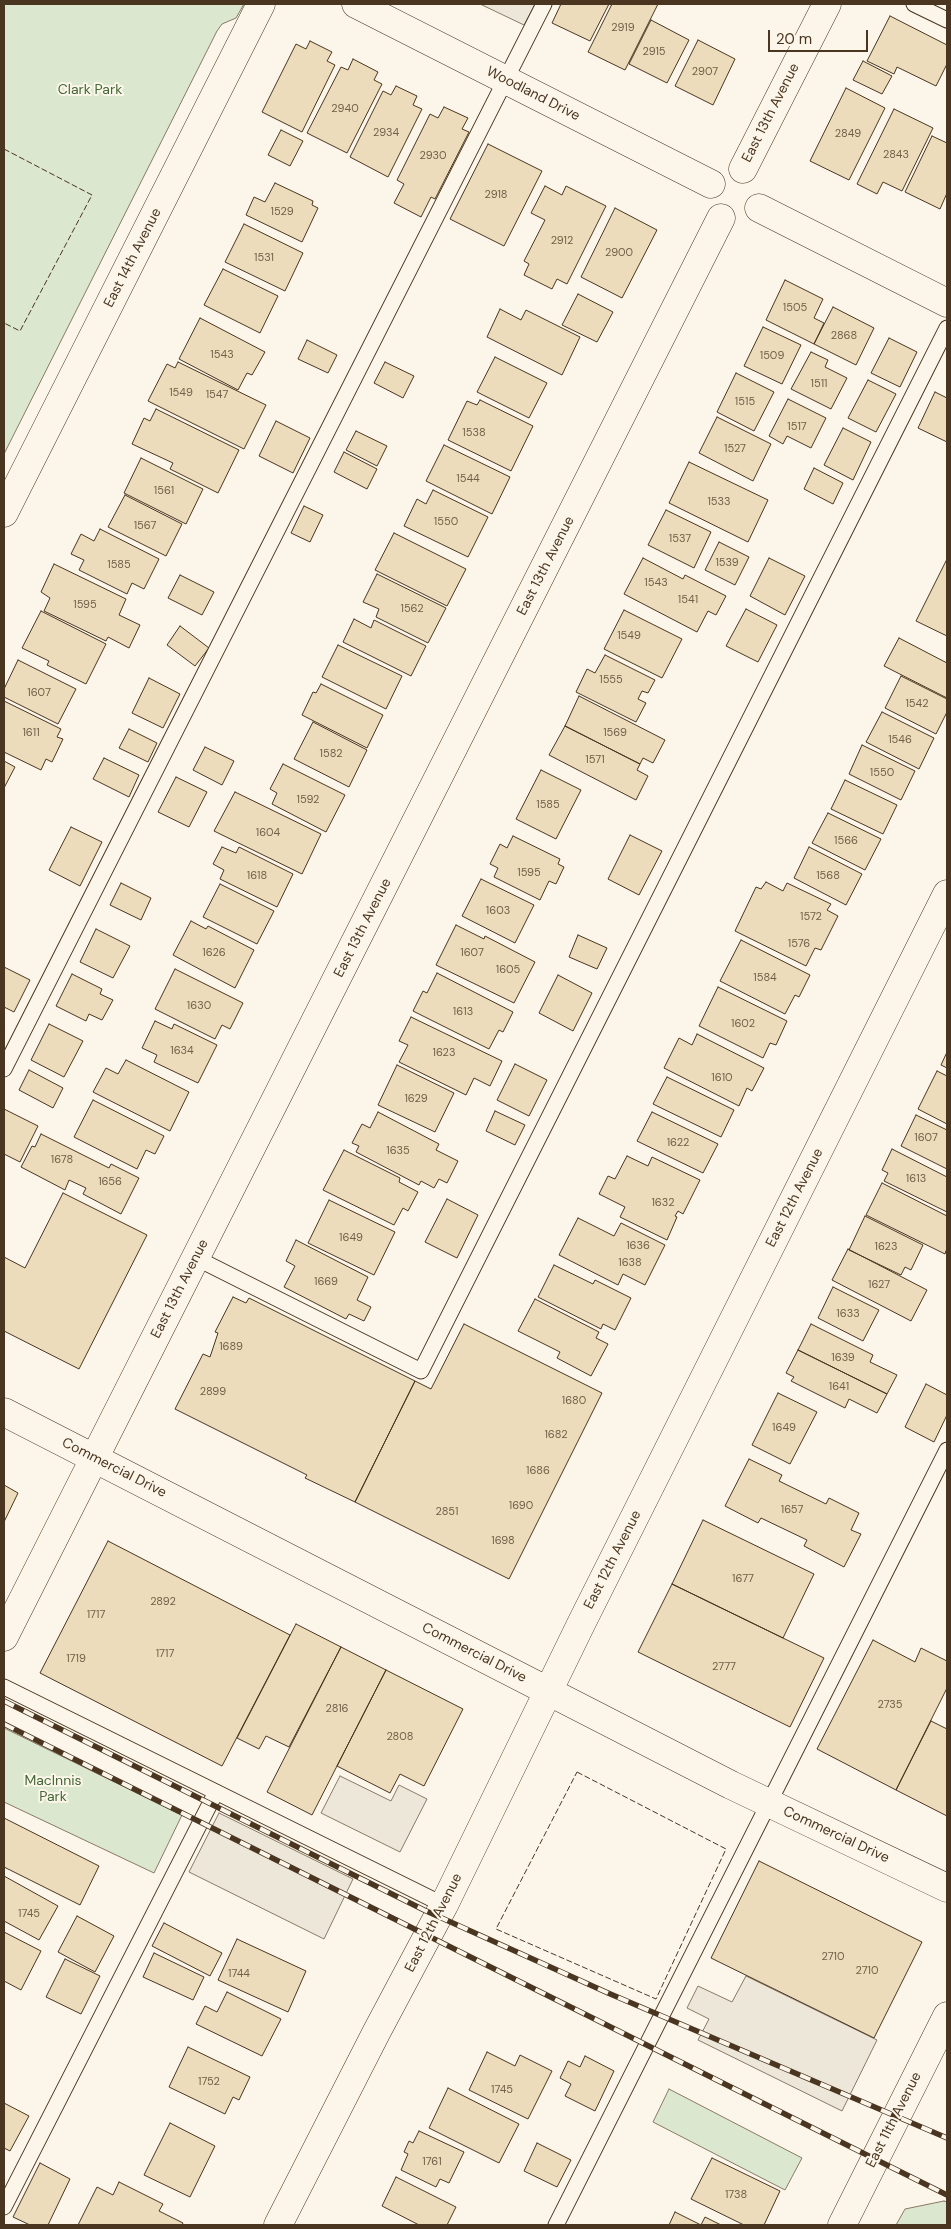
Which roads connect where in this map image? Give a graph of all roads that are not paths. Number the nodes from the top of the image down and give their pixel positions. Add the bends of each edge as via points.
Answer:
1 (261, 4) edge
2 (356, 4) edge
3 (544, 4) edge
4 (826, 4) edge
5 (914, 4) edge
6 (947, 20) edge
7 (506, 80) junction
8 (743, 169) junction
9 (711, 184) junction
10 (759, 208) junction
11 (721, 218) junction
12 (947, 303) edge
13 (947, 328) edge
14 (4, 513) edge
15 (947, 894) edge
16 (4, 1069) edge
17 (196, 1258) junction
18 (4, 1412) edge
19 (947, 1450) edge
20 (94, 1458) junction
21 (4, 1637) edge
22 (4, 1687) edge
23 (549, 1690) junction
24 (216, 1792) junction
25 (768, 1803) junction
26 (947, 1888) edge
27 (444, 1905) junction
28 (947, 2016) edge
29 (4, 2207) edge
30 (278, 2225) edge
31 (556, 2225) edge
32 (842, 2225) edge

1 - 14 street, East 14th Avenue
2 - 7 street, Woodland Drive
3 - 7 lane
4 - 8 street, East 13th Avenue
5 - 6 lane
7 - 9 street, Woodland Drive
7 - 16 lane
8 - 9 street via 726,170
8 - 10 street via 755,176 761,186
9 - 11 street via 710,203
10 - 11 street via 742,221 731,222
10 - 12 street
11 - 17 street, East 13th Avenue
13 - 17 lane via 421,1371
15 - 23 street, East 12th Avenue
17 - 20 street, East 13th Avenue
18 - 20 street, Commercial Drive
19 - 25 lane
20 - 21 street, East 13th Avenue
20 - 23 street, Commercial Drive
22 - 24 lane
23 - 25 street, Commercial Drive
23 - 27 street, East 12th Avenue
24 - 27 lane
24 - 29 lane
25 - 26 street, Commercial Drive
25 - 31 lane
27 - 30 street, East 12th Avenue
28 - 32 street, East 11th Avenue

